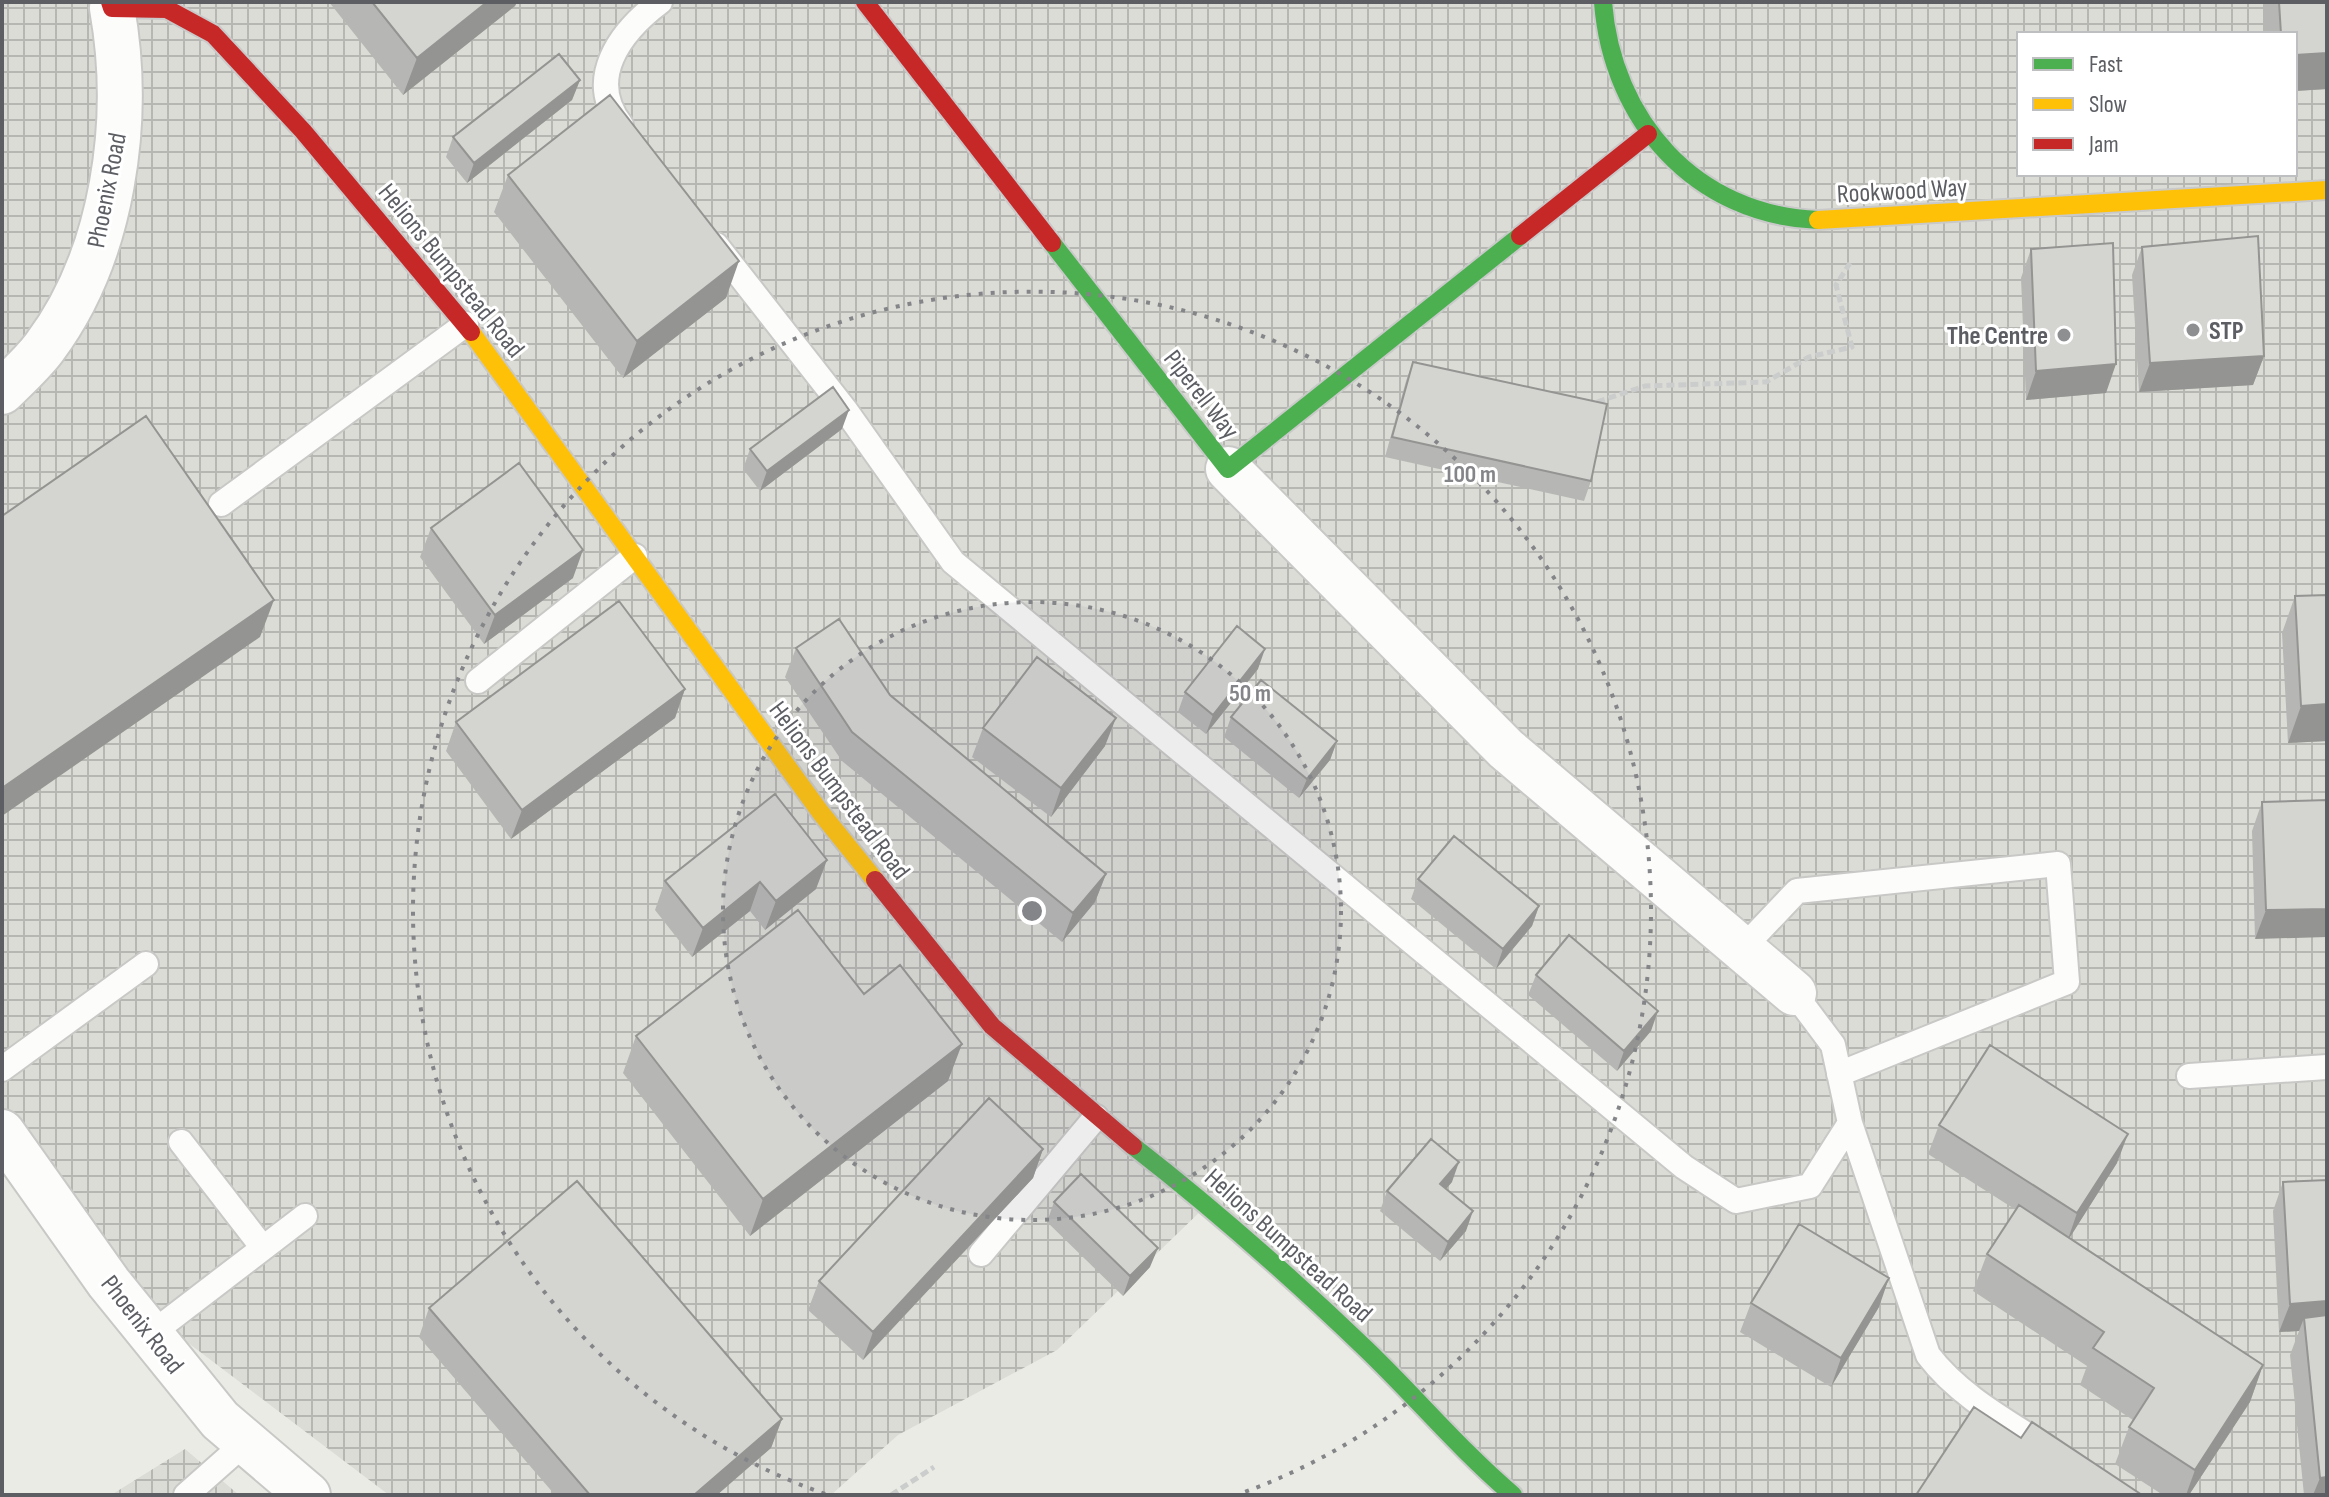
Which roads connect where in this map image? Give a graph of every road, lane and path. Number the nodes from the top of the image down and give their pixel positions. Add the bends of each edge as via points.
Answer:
1 (194, 2) edge
2 (660, 2) edge
3 (865, 2) edge
4 (1603, 2) edge
5 (111, 5) edge
6 (213, 34) junction
7 (1648, 134) junction
8 (635, 143) edge
9 (2327, 190) edge
10 (702, 228) edge
11 (1853, 259) dead end
12 (466, 324) junction
13 (2, 392) edge
14 (1597, 402) edge
15 (1228, 469) junction
16 (221, 504) dead end
17 (635, 556) junction
18 (478, 681) dead end
19 (1741, 950) junction
20 (146, 964) dead end
21 (1794, 993) joint
22 (2327, 1067) edge
23 (2, 1069) edge
24 (1839, 1074) junction
25 (2189, 1076) dead end
26 (1096, 1117) junction
27 (1850, 1123) junction
28 (2, 1132) edge
29 (181, 1142) dead end
30 (305, 1216) dead end
31 (263, 1248) junction
32 (981, 1254) dead end
33 (151, 1334) junction
34 (246, 1442) junction
35 (2070, 1462) edge
36 (934, 1467) dead end
37 (186, 1495) edge
38 (308, 1495) edge
39 (891, 1495) edge
40 (1513, 1495) edge

1 - 6 street, Helions Bumpstead Road
2 - 8 lane via 631,23 606,71 606,107
3 - 15 street, Piperell Way
4 - 7 street, Rookwood Way via 1602,34 1621,92
5 - 6 street, Helions Bumpstead Road via 167,9
5 - 13 street, Phoenix Road via 120,53 119,145 94,258 45,347
6 - 12 street, Helions Bumpstead Road via 303,131
7 - 9 street, Rookwood Way via 1698,180 1752,209 1799,220
7 - 15 street, Piperell Way
10 - 27 lane via 846,411 953,562 1684,1167 1736,1201 1810,1186
11 - 14 path via 1836,285 1852,347 1809,357 1766,382 1645,386
12 - 16 lane
12 - 17 street, Helions Bumpstead Road
15 - 19 street via 1506,749
17 - 18 lane
17 - 26 street, Helions Bumpstead Road via 821,813 992,1026
19 - 21 street
19 - 24 lane via 1797,891 2058,864 2067,982
20 - 23 lane
21 - 24 lane via 1833,1045
22 - 25 lane
24 - 27 lane
26 - 32 lane
26 - 40 street, Helions Bumpstead Road via 1230,1225 1367,1350
27 - 35 lane via 1928,1355 1970,1397
28 - 33 street, Phoenix Road
29 - 31 lane
30 - 31 lane
31 - 33 lane
33 - 34 street, Phoenix Road via 220,1420
34 - 37 lane
34 - 38 street, Phoenix Road
36 - 39 path

